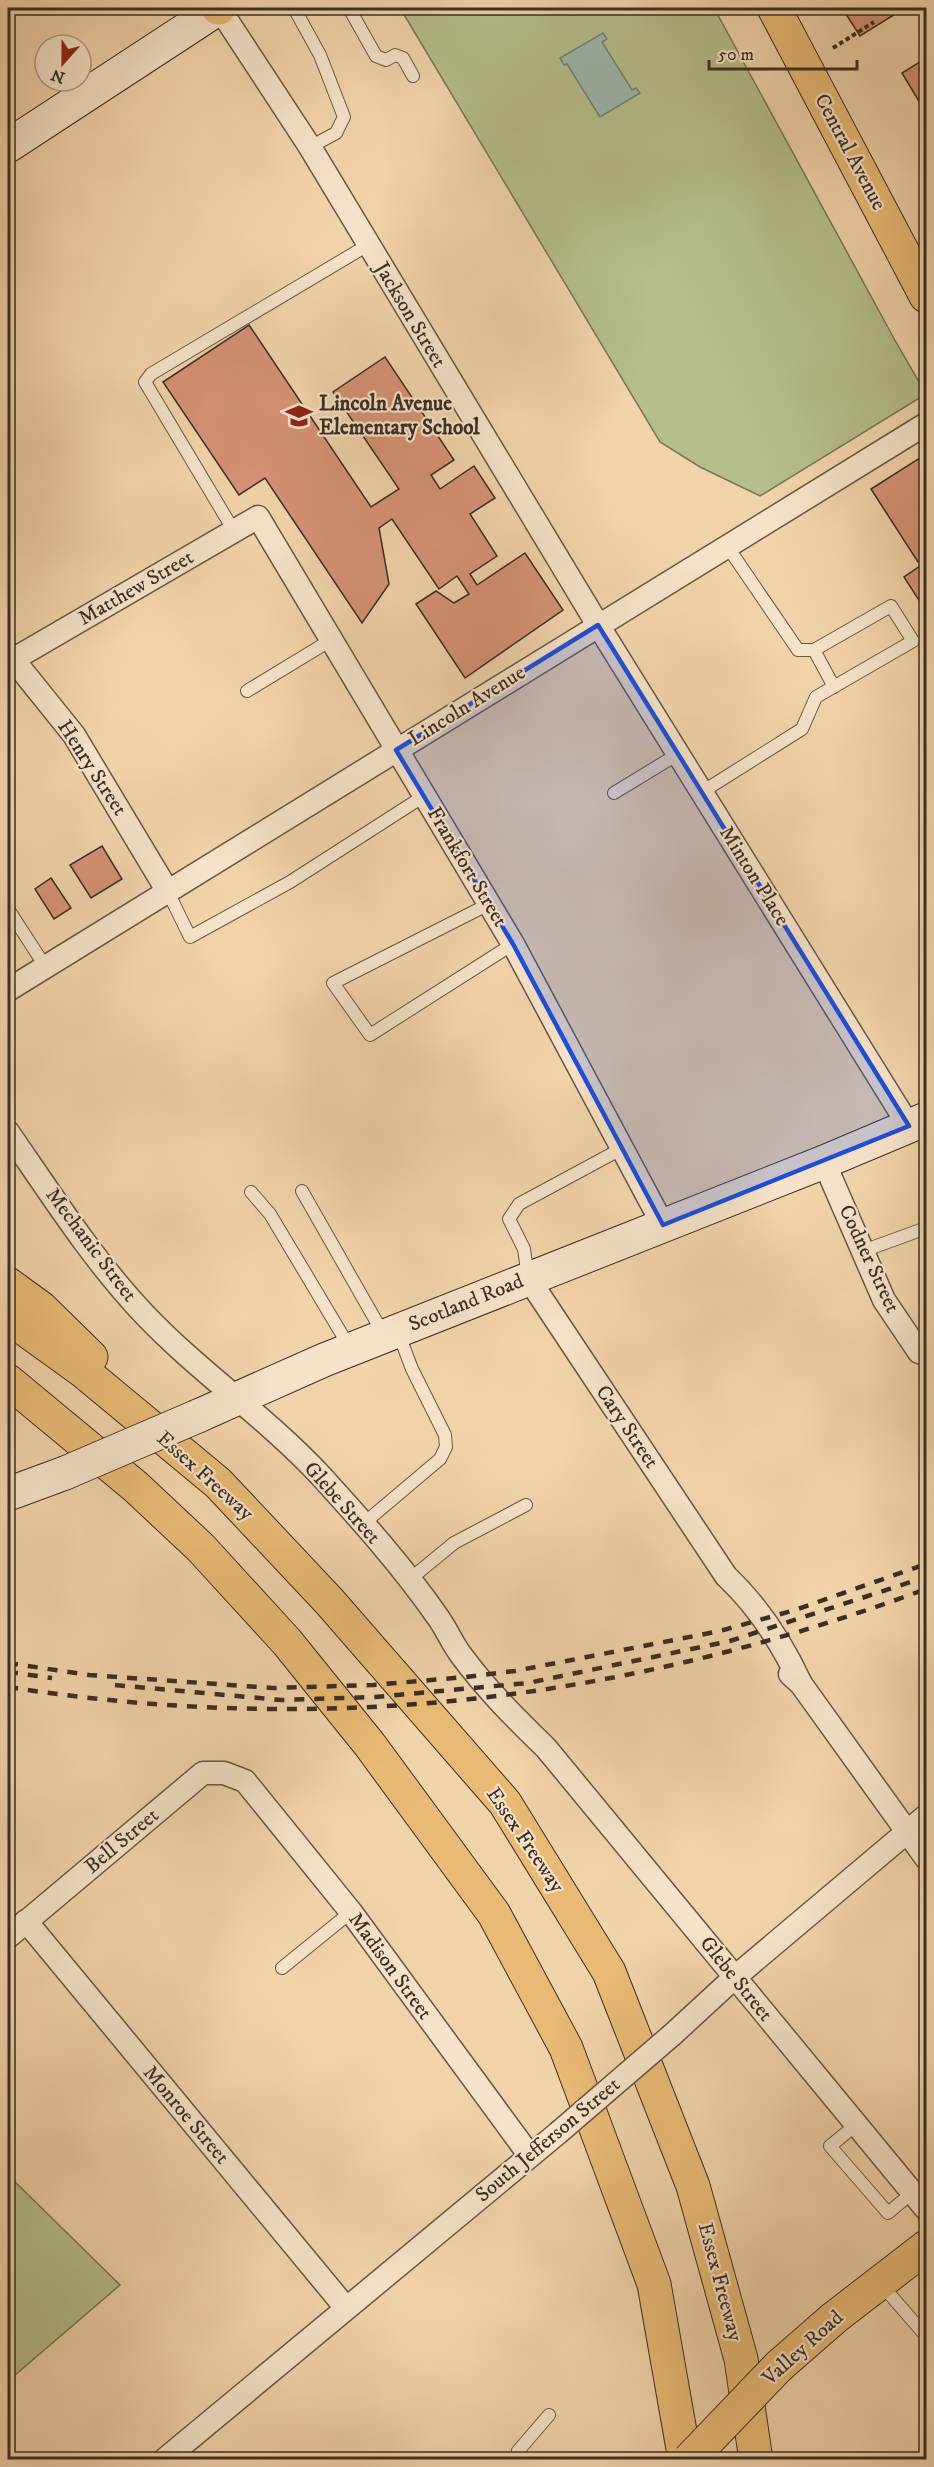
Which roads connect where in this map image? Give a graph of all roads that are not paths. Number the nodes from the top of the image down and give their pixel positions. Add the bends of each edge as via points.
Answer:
1 (219, 8) edge
2 (294, 8) edge
3 (349, 8) edge
4 (774, 8) edge
5 (413, 76) dead end
6 (10, 137) edge
7 (310, 147) junction
8 (368, 245) junction
9 (927, 296) edge
10 (927, 424) edge
11 (258, 517) joint
12 (234, 531) junction
13 (727, 546) junction
14 (598, 625) junction
15 (331, 640) junction
16 (814, 650) junction
17 (11, 656) edge
18 (834, 687) junction
19 (247, 691) dead end
20 (396, 750) junction
21 (678, 754) junction
22 (702, 792) junction
23 (614, 793) dead end
24 (424, 796) junction
25 (167, 890) junction
26 (489, 904) junction
27 (8, 909) edge
28 (513, 944) junction
29 (45, 966) junction
30 (8, 990) edge
31 (918, 1122) edge
32 (8, 1132) edge
33 (621, 1149) junction
34 (824, 1162) junction
35 (302, 1191) dead end
36 (251, 1192) dead end
37 (663, 1225) junction
38 (927, 1228) edge
39 (863, 1251) junction
40 (528, 1278) junction
41 (8, 1284) edge
42 (8, 1317) edge
43 (391, 1333) junction
44 (351, 1349) junction
45 (923, 1349) edge
46 (8, 1381) edge
47 (8, 1388) edge
48 (237, 1398) junction
49 (41, 1407) junction
50 (218, 1483) junction
51 (8, 1494) edge
52 (526, 1505) dead end
53 (363, 1524) junction
54 (409, 1580) junction
55 (245, 1781) joint
56 (927, 1816) edge
57 (907, 1832) junction
58 (927, 1858) edge
59 (351, 1912) junction
60 (26, 1921) junction
61 (8, 1937) edge
62 (282, 1968) dead end
63 (735, 1977) junction
64 (856, 2125) junction
65 (530, 2156) junction
66 (920, 2201) edge
67 (927, 2247) edge
68 (880, 2282) junction
69 (346, 2308) junction
70 (927, 2336) edge
71 (741, 2359) junction
72 (549, 2415) dead end
73 (164, 2460) edge
74 (522, 2460) edge
75 (687, 2460) edge
76 (756, 2460) edge
77 (776, 2460) edge

1 - 6 main road
1 - 7 street, Jackson Street
2 - 7 lane via 320,55 344,117 336,133
3 - 5 lane via 376,56 386,60 395,55 403,58
4 - 9 main road, Central Avenue
7 - 8 street, Jackson Street
8 - 12 lane via 152,374 145,382
8 - 14 street, Jackson Street
10 - 13 street, Lincoln Avenue
11 - 12 street, Matthew Street
11 - 15 street, Frankfort Street
12 - 17 street, Matthew Street
13 - 14 street, Lincoln Avenue
13 - 16 lane via 798,650
14 - 20 street, Lincoln Avenue
14 - 21 street, Minton Place
15 - 19 lane
15 - 20 street, Frankfort Street
16 - 18 lane
16 - 18 lane via 891,606 913,641
17 - 25 street, Henry Street via 74,735
18 - 22 lane via 816,697 802,729
20 - 24 street, Frankfort Street
20 - 25 street, Lincoln Avenue
21 - 22 street, Minton Place
21 - 23 lane
22 - 31 street, Minton Place
24 - 25 lane via 290,882 189,938
24 - 26 street, Frankfort Street
25 - 29 street, Lincoln Avenue
26 - 28 street, Frankfort Street
26 - 28 lane via 333,983 370,1035
27 - 29 lane
28 - 33 street, Frankfort Street
29 - 30 street, Lincoln Avenue
31 - 34 main road, Scotland Road
32 - 48 street, Mechanic Street via 106,1271 144,1314
33 - 37 street, Frankfort Street
33 - 40 lane via 519,1204 509,1219 524,1249
34 - 37 main road, Scotland Road
34 - 39 street, Codner Street
35 - 43 lane
36 - 44 lane via 270,1214
37 - 40 main road, Scotland Road
38 - 39 lane
39 - 45 street, Codner Street via 884,1300
40 - 43 main road, Scotland Road
40 - 57 street, Cary Street via 726,1576 751,1599 801,1684
41 - 50 main road via 41,1308
42 - 50 main road, Essex Freeway via 83,1371
43 - 44 main road, Scotland Road
43 - 53 lane via 445,1435 446,1446 440,1458
44 - 48 main road, Scotland Road
46 - 49 main road
47 - 49 main road
48 - 51 main road, Scotland Road, bridge
48 - 53 street, Glebe Street via 320,1475
49 - 75 main road via 201,1548 287,1642 370,1745 494,1914 566,2048 654,2284
50 - 71 main road, Essex Freeway via 329,1600 505,1803 609,1972 693,2186
52 - 54 lane via 454,1543
53 - 54 street, Glebe Street
54 - 63 street, Glebe Street via 504,1708 546,1748
55 - 59 street, Madison Street
55 - 60 street, Bell Street via 224,1773 203,1773
56 - 57 street, South Jefferson Street
57 - 58 street, Cary Street
57 - 63 street, South Jefferson Street
59 - 62 lane
59 - 65 street, Madison Street
60 - 61 street, Bell Street
60 - 69 street, Monroe Street
63 - 64 street, Glebe Street
63 - 65 street, South Jefferson Street, bridge
64 - 66 street, Glebe Street
64 - 66 lane via 830,2146 888,2213
65 - 69 street, South Jefferson Street
67 - 68 main road, Valley Road
68 - 70 lane
68 - 75 main road, Valley Road, bridge via 779,2366
69 - 73 street, South Jefferson Street
71 - 76 main road, Essex Freeway
71 - 77 main road
72 - 74 lane via 518,2451

